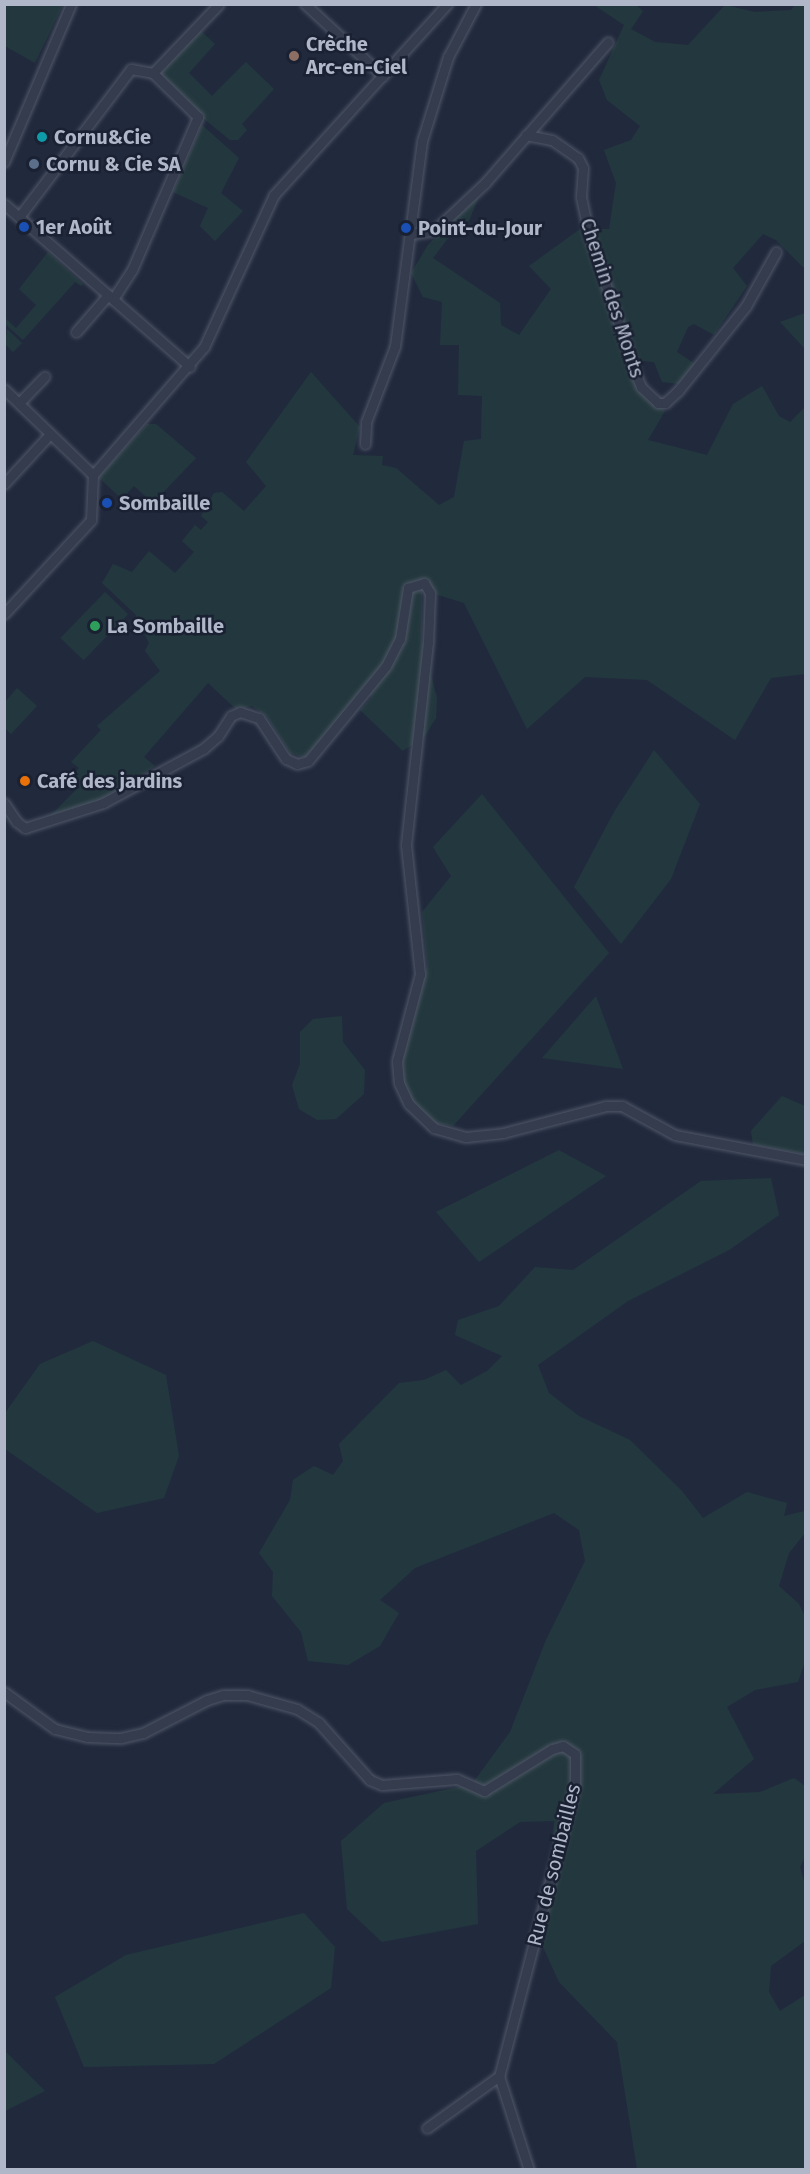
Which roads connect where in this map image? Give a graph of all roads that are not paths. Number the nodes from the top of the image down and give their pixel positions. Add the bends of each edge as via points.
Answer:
1 (71, 4) edge
2 (219, 4) edge
3 (305, 4) edge
4 (447, 4) edge
5 (476, 4) edge
6 (608, 42) dead end
7 (153, 74) junction
8 (382, 76) junction
9 (526, 135) junction
10 (4, 162) edge
11 (4, 204) edge
12 (19, 217) junction
13 (412, 234) junction
14 (776, 252) dead end
15 (110, 297) junction
16 (76, 332) dead end
17 (190, 367) junction
18 (45, 375) dead end
19 (4, 389) edge
20 (19, 403) junction
21 (50, 434) junction
22 (365, 444) dead end
23 (93, 475) junction
24 (4, 484) edge
25 (4, 614) edge
26 (4, 803) edge
27 (806, 1160) edge
28 (4, 1692) edge
29 (499, 2076) junction
30 (427, 2128) dead end
31 (529, 2169) edge

1 - 10 street
2 - 7 street
3 - 8 street
4 - 8 street
5 - 13 street via 448,57 432,102 422,141
6 - 9 street
7 - 12 street via 131,69
7 - 15 street via 198,117 132,270
8 - 17 street via 274,195 210,338
9 - 13 street via 435,230
9 - 14 street, Chemin des Monts via 552,140 578,158 583,168 580,198 589,235 639,381 658,403 665,403 678,391 746,306
11 - 12 street
12 - 15 street
13 - 22 street via 395,346 366,422
15 - 16 street
15 - 17 street
17 - 23 street
18 - 20 street
19 - 20 street
20 - 21 street
21 - 23 street
21 - 24 street
23 - 25 street via 93,510 86,527
26 - 27 street via 25,828 103,803 203,749 218,736 231,716 240,712 253,714 263,722 286,759 297,764 308,762 386,666 400,639 408,588 424,582 430,593 428,642 406,845 420,974 397,1061 399,1083 409,1104 434,1128 466,1137 504,1133 606,1106 622,1106 675,1135
28 - 29 street, Rue de sombailles via 55,1729 87,1737 121,1738 143,1733 207,1700 247,1695 297,1709 319,1723 370,1780 382,1785 457,1779 484,1791 552,1749 563,1746 575,1754 575,1785
29 - 30 street
29 - 31 street

